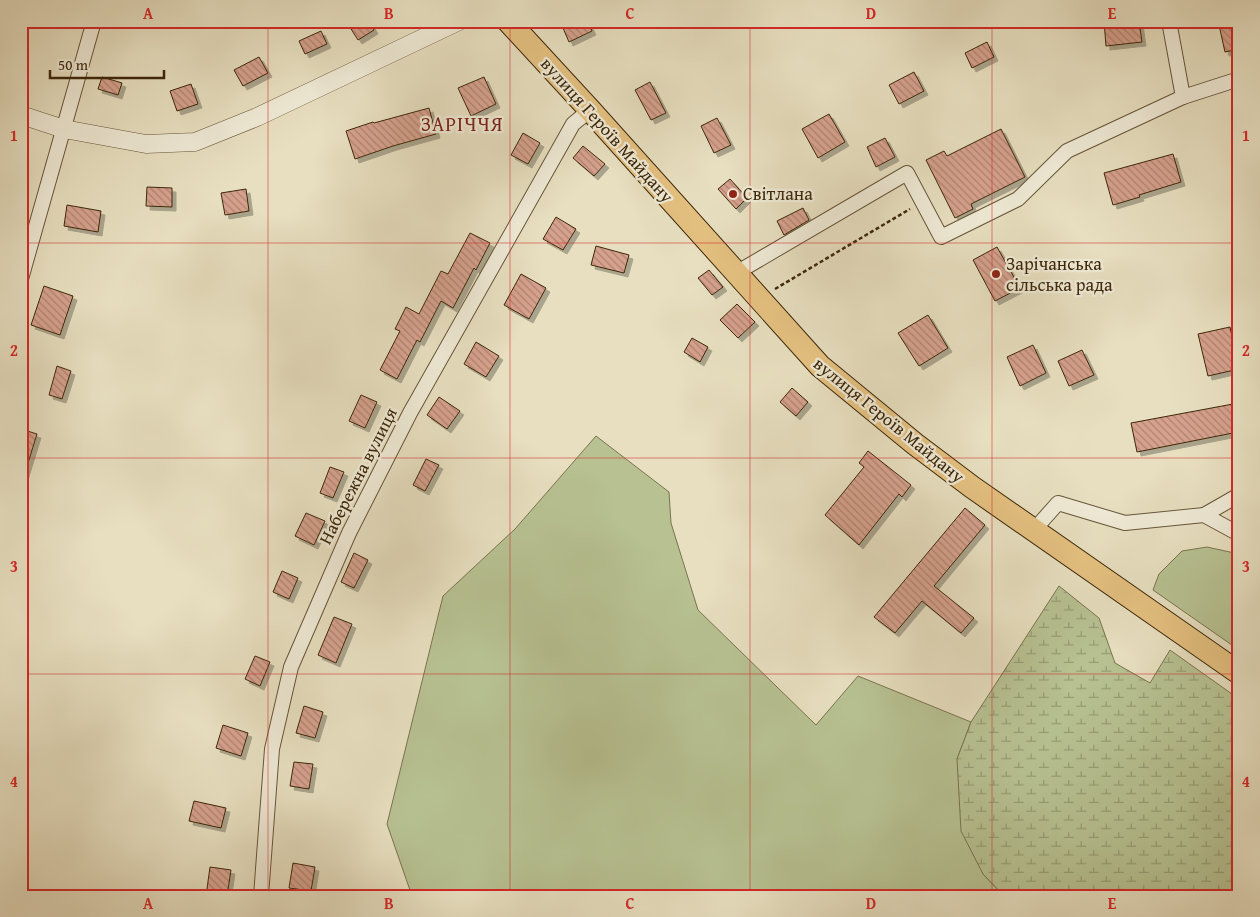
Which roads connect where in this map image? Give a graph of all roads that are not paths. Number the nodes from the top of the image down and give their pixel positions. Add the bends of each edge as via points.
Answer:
1 (94, 21) edge
2 (459, 21) edge
3 (508, 21) edge
4 (1169, 21) edge
5 (1239, 79) edge
6 (1183, 97) junction
7 (590, 110) junction
8 (21, 115) edge
9 (64, 130) junction
10 (736, 273) junction
11 (21, 279) edge
12 (1239, 495) edge
13 (1204, 515) junction
14 (1034, 530) junction
15 (1239, 534) edge
16 (1239, 673) edge
17 (261, 896) edge

1 - 9 street
2 - 9 street via 257,117 195,142 146,144
3 - 7 main road, вулиця Героїв Майдану
4 - 6 street
5 - 6 street
6 - 10 street via 1067,150 1018,199 941,237 906,173
7 - 10 main road, вулиця Героїв Майдану
7 - 17 street, Набережна вулиця via 573,124 410,414 349,533 291,667 272,749
8 - 9 street
9 - 11 street
10 - 14 main road, вулиця Героїв Майдану via 820,366 915,444
12 - 13 street
13 - 14 street via 1125,523 1058,503
13 - 15 street
14 - 16 main road, вулиця Героїв Майдану

